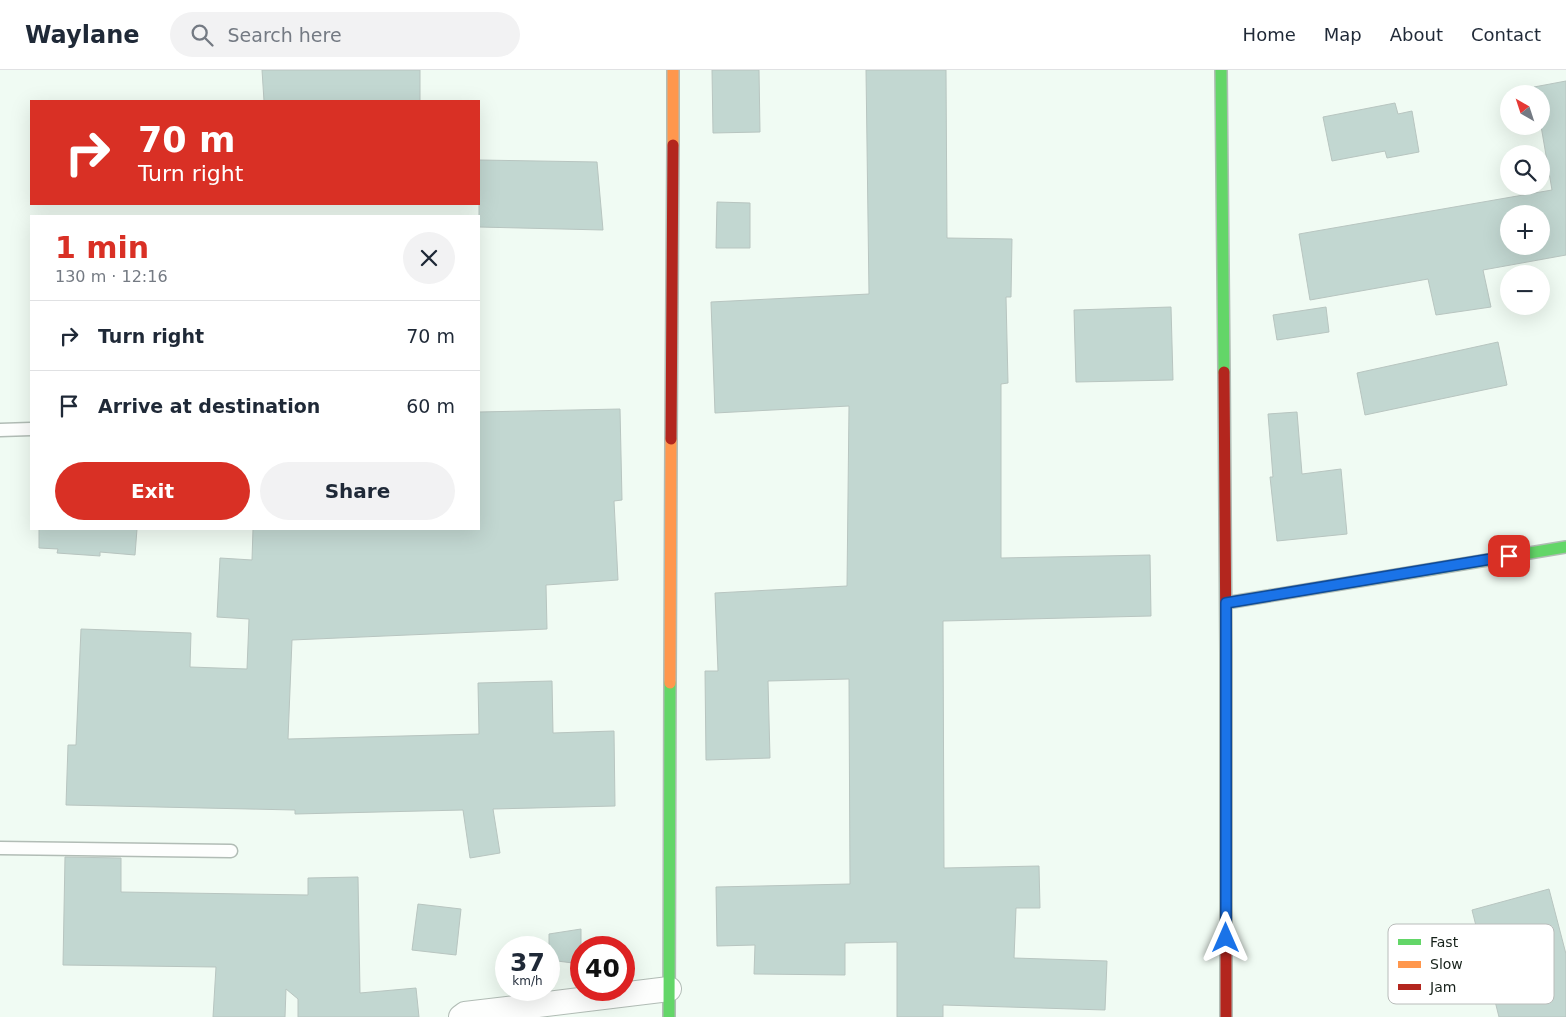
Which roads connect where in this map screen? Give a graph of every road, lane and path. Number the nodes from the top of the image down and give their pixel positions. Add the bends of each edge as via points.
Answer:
1 (673, 70) edge
2 (1221, 70) edge
3 (0, 430) edge
4 (30, 430) edge
5 (1566, 546) edge
6 (1226, 603) junction
7 (0, 848) edge
8 (231, 851) dead end
9 (670, 989) junction
10 (461, 1017) edge
11 (669, 1017) edge
12 (1226, 1017) edge

1 - 9 street
2 - 6 street
3 - 4 lane
5 - 6 street
6 - 12 street
7 - 8 lane
9 - 10 street
9 - 11 street

